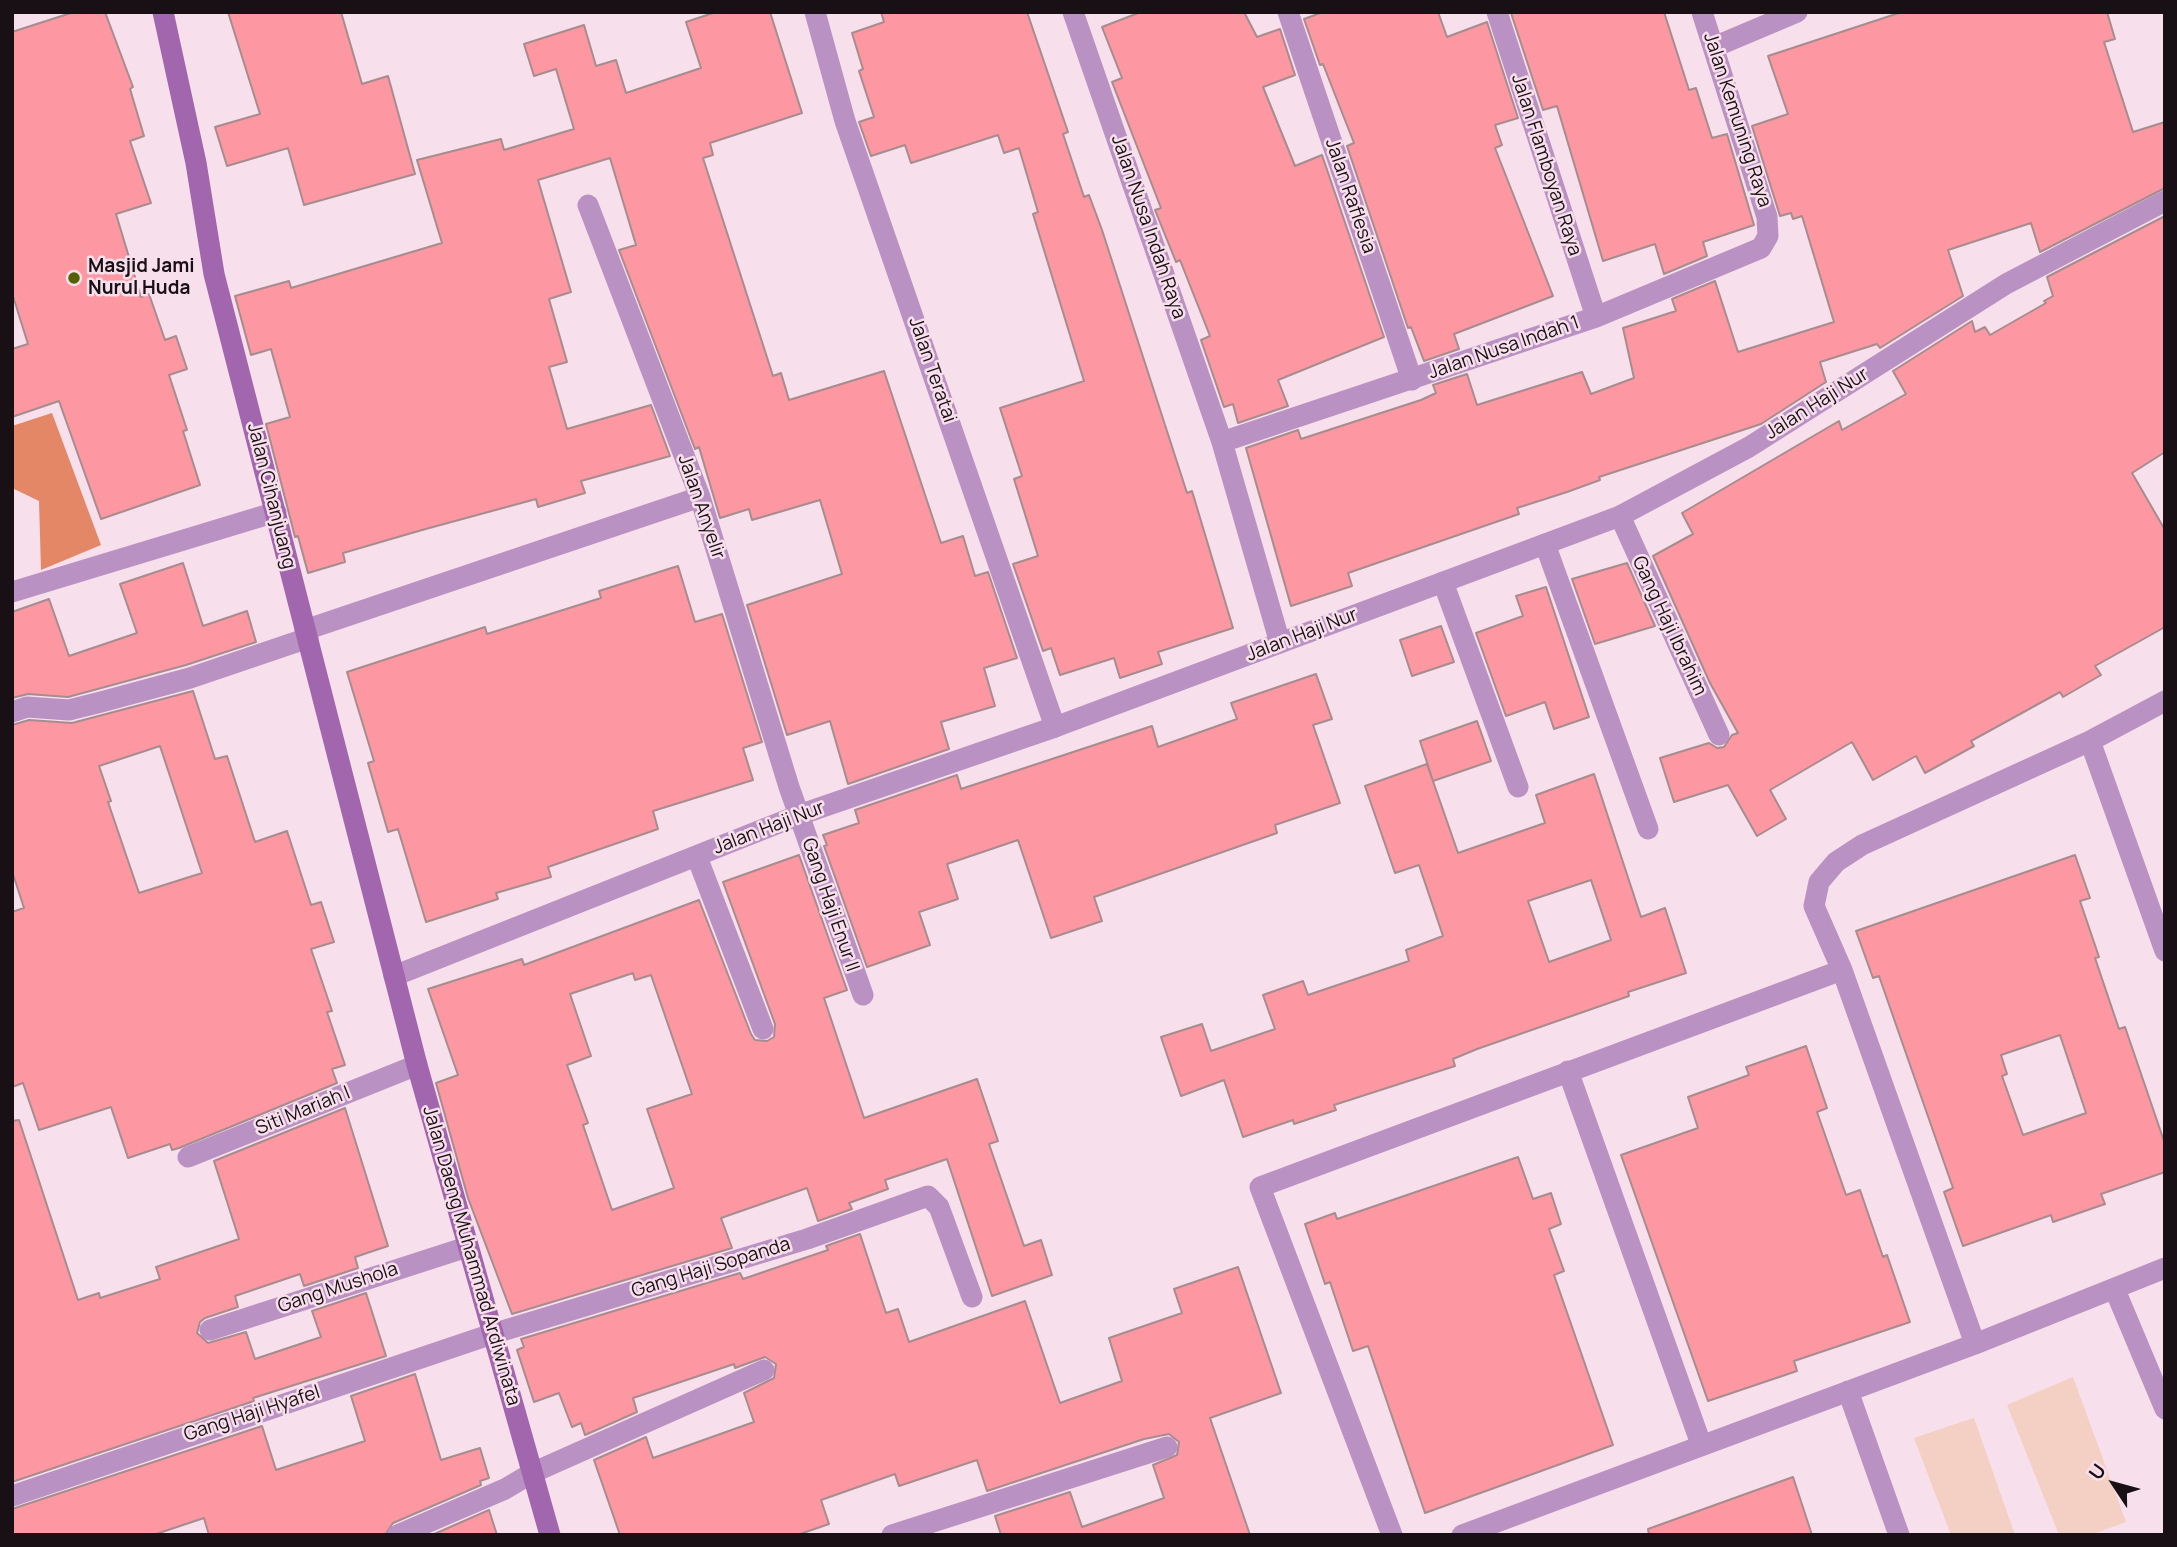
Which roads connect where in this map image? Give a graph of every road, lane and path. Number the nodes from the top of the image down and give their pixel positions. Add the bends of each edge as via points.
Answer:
1 (163, 12) edge
2 (815, 12) edge
3 (1073, 12) edge
4 (1288, 12) edge
5 (1496, 12) edge
6 (1702, 12) edge
7 (1797, 12) edge
8 (1714, 47) junction
9 (2165, 201) edge
10 (588, 205) dead end
11 (1770, 228) joint
12 (1596, 317) junction
13 (1412, 380) junction
14 (1222, 442) junction
15 (700, 497) junction
16 (276, 512) junction
17 (1620, 516) junction
18 (1545, 544) junction
19 (1443, 582) junction
20 (12, 592) edge
21 (306, 634) junction
22 (1280, 643) junction
23 (2165, 701) edge
24 (12, 712) edge
25 (1055, 727) junction
26 (1720, 735) dead end
27 (2090, 741) junction
28 (1518, 787) dead end
29 (799, 815) junction
30 (1648, 829) dead end
31 (696, 856) junction
32 (2165, 951) edge
33 (1842, 970) junction
34 (394, 976) junction
35 (863, 995) dead end
36 (763, 1029) dead end
37 (417, 1065) junction
38 (1568, 1071) junction
39 (188, 1157) dead end
40 (467, 1247) junction
41 (2165, 1268) edge
42 (2115, 1290) junction
43 (972, 1297) dead end
44 (210, 1330) dead end
45 (492, 1334) junction
46 (1975, 1344) junction
47 (764, 1370) dead end
48 (1848, 1391) junction
49 (2165, 1409) edge
50 (1701, 1444) junction
51 (1167, 1447) dead end
52 (532, 1473) junction
53 (12, 1496) edge
54 (398, 1535) edge
55 (550, 1535) edge
56 (892, 1535) edge
57 (1392, 1535) edge
58 (1462, 1535) edge
59 (1899, 1535) edge

1 - 16 main road, Jalan Cihanjuang via 215,274
2 - 25 street, Jalan Teratai via 845,121
3 - 14 street, Jalan Nusa Indah Raya
4 - 13 street, Jalan Raflesia
5 - 12 street, Jalan Flamboyan Raya
6 - 8 street, Jalan Kemuning Raya
7 - 8 street
8 - 11 street, Jalan Kemuning Raya
9 - 17 street, Jalan Haji Nur via 2006,284 1749,447
10 - 15 street, Jalan Anyelir
11 - 12 street, Jalan Nusa Indah 1 via 1760,248
12 - 13 street, Jalan Nusa Indah 1
13 - 14 street, Jalan Nusa Indah 1
14 - 22 street
15 - 21 street
15 - 29 street, Jalan Anyelir
16 - 20 street
16 - 21 main road, Jalan Cihanjuang
17 - 18 street, Jalan Haji Nur
17 - 26 street, Gang Haji Ibrahim
18 - 19 street, Jalan Haji Nur
18 - 30 street
19 - 22 street, Jalan Haji Nur
19 - 28 street
21 - 24 street via 190,678 91,705 69,710 27,707
21 - 34 main road, Jalan Cihanjuang
22 - 25 street, Jalan Haji Nur
23 - 27 street
25 - 29 street, Jalan Haji Nur
27 - 32 street
27 - 33 street via 1862,845 1836,862 1819,882 1814,906
29 - 31 street, Jalan Haji Nur
29 - 35 street, Gang Haji Enur II
31 - 34 street, Jalan Haji Nur
31 - 36 street
33 - 38 street
33 - 46 street
34 - 37 main road, Jalan Daeng Muhammad Ardiwinata
37 - 39 street, Siti Mariah I
37 - 40 main road, Jalan Daeng Muhammad Ardiwinata
38 - 50 street
38 - 57 street via 1260,1187
40 - 44 street, Gang Mushola
40 - 45 main road, Jalan Daeng Muhammad Ardiwinata
41 - 42 street
42 - 46 street
42 - 49 street
43 - 45 street, Gang Haji Sopanda via 939,1207 928,1196 807,1239
45 - 52 main road, Jalan Daeng Muhammad Ardiwinata
45 - 53 street, Gang Haji Hyafel
46 - 48 street
47 - 52 street
48 - 50 street
48 - 59 street
50 - 58 street
51 - 56 street
52 - 54 street
52 - 55 main road, Jalan Daeng Muhammad Ardiwinata

